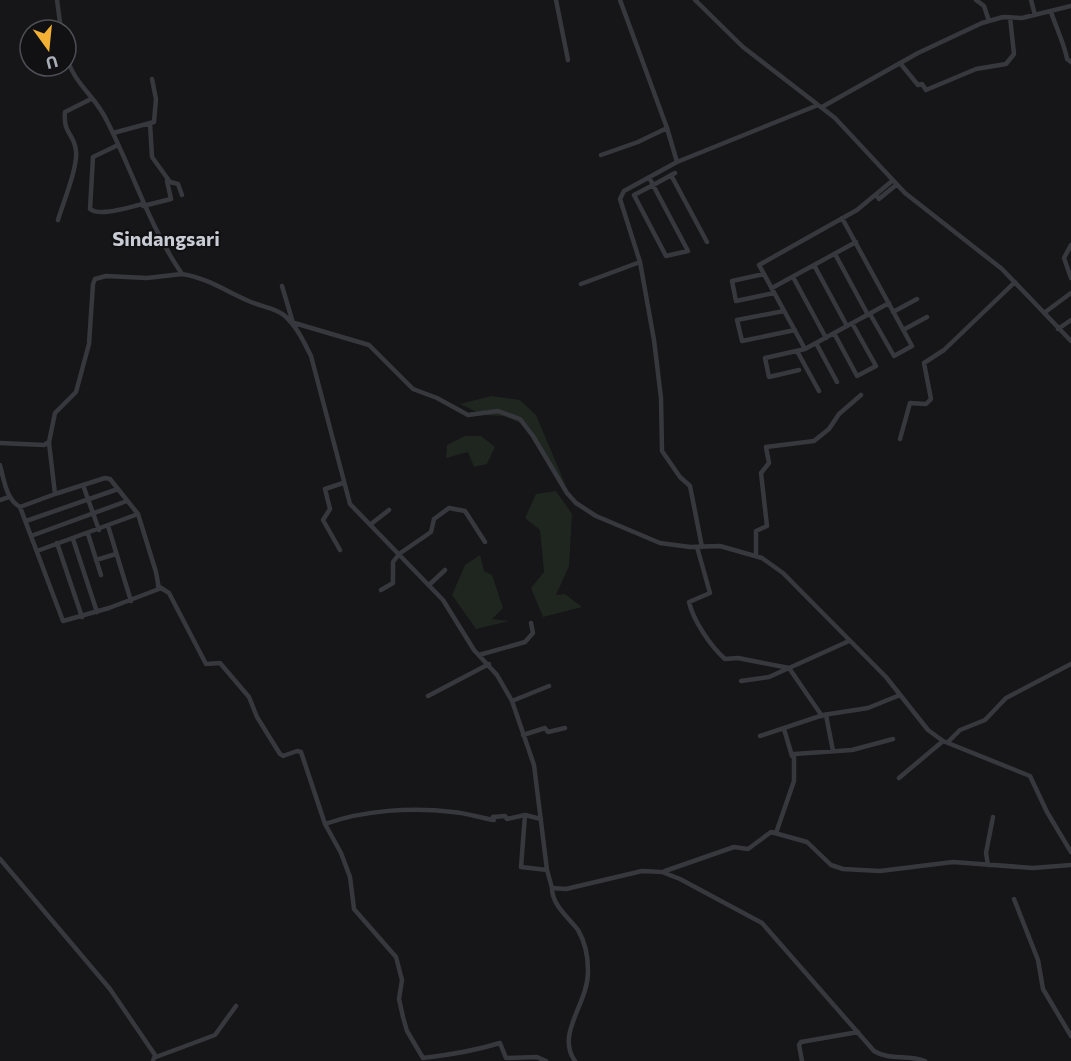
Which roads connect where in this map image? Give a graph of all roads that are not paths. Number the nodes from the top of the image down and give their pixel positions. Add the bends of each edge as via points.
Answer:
1 (57, 0) edge
2 (556, 0) edge
3 (620, 0) edge
4 (695, 0) edge
5 (976, 0) edge
6 (1031, 0) edge
7 (1071, 6) edge
8 (1051, 12) junction
9 (1035, 15) junction
10 (1010, 17) junction
11 (59, 18) edge
12 (989, 21) junction
13 (568, 60) dead end
14 (1071, 62) edge
15 (900, 63) junction
16 (75, 78) edge
17 (152, 79) dead end
18 (91, 99) junction
19 (820, 106) junction
20 (150, 123) junction
21 (667, 128) junction
22 (113, 133) junction
23 (118, 145) junction
24 (601, 155) dead end
25 (677, 162) junction
26 (165, 176) junction
27 (649, 177) junction
28 (892, 181) junction
29 (653, 185) junction
30 (896, 185) junction
31 (182, 195) dead end
32 (876, 195) junction
33 (143, 205) junction
34 (842, 218) junction
35 (58, 220) dead end
36 (706, 242) dead end
37 (856, 242) junction
38 (1071, 245) edge
39 (835, 254) junction
40 (640, 262) junction
41 (814, 265) junction
42 (182, 274) junction
43 (764, 274) junction
44 (792, 277) junction
45 (1071, 278) edge
46 (1015, 282) junction
47 (581, 284) dead end
48 (282, 286) dead end
49 (773, 290) junction
50 (1071, 293) edge
51 (917, 299) dead end
52 (889, 303) junction
53 (784, 311) junction
54 (893, 312) junction
55 (1044, 313) junction
56 (869, 314) junction
57 (927, 317) dead end
58 (1071, 320) edge
59 (292, 323) junction
60 (850, 325) junction
61 (1058, 329) junction
62 (795, 330) junction
63 (903, 330) junction
64 (834, 333) junction
65 (826, 338) junction
66 (1071, 341) edge
67 (816, 343) junction
68 (805, 349) junction
69 (797, 351) junction
70 (799, 370) dead end
71 (837, 382) dead end
72 (819, 391) dead end
73 (861, 394) dead end
74 (900, 439) dead end
75 (0, 443) edge
76 (48, 443) junction
77 (0, 465) edge
78 (343, 483) junction
79 (83, 485) junction
80 (118, 489) junction
81 (55, 494) junction
82 (9, 497) junction
83 (90, 498) junction
84 (0, 500) edge
85 (127, 501) junction
86 (20, 507) junction
87 (389, 510) dead end
88 (138, 514) junction
89 (93, 515) junction
90 (26, 521) junction
91 (371, 524) junction
92 (108, 526) junction
93 (99, 530) junction
94 (88, 534) junction
95 (31, 536) junction
96 (73, 539) junction
97 (485, 542) dead end
98 (57, 543) junction
99 (699, 547) junction
100 (340, 550) dead end
101 (37, 551) junction
102 (116, 554) junction
103 (399, 554) junction
104 (756, 556) junction
105 (96, 560) junction
106 (445, 570) dead end
107 (101, 575) dead end
108 (429, 585) junction
109 (158, 586) junction
110 (381, 591) dead end
111 (131, 601) junction
112 (97, 612) junction
113 (82, 617) junction
114 (531, 623) dead end
115 (849, 641) junction
116 (479, 656) junction
117 (489, 664) junction
118 (1071, 664) edge
119 (789, 668) junction
120 (741, 681) dead end
121 (549, 686) dead end
122 (900, 695) junction
123 (428, 696) dead end
124 (512, 701) junction
125 (824, 715) junction
126 (565, 728) dead end
127 (784, 729) junction
128 (523, 735) junction
129 (760, 736) dead end
130 (893, 740) dead end
131 (946, 741) junction
132 (833, 751) junction
133 (792, 756) junction
134 (899, 778) dead end
135 (525, 815) junction
136 (993, 817) dead end
137 (541, 819) junction
138 (325, 824) junction
139 (776, 833) junction
140 (1071, 852) edge
141 (0, 859) edge
142 (988, 865) junction
143 (1071, 865) edge
144 (547, 870) junction
145 (662, 872) junction
146 (552, 888) junction
147 (1014, 899) dead end
148 (400, 971) junction
149 (397, 980) dead end
150 (236, 1006) dead end
151 (858, 1032) junction
152 (1071, 1036) edge
153 (154, 1054) junction
154 (153, 1061) edge
155 (546, 1061) edge
156 (575, 1061) edge
157 (802, 1061) edge
158 (925, 1061) edge

1 - 11 street
2 - 13 street
3 - 21 street
4 - 19 street via 742,47
5 - 12 street via 984,6
6 - 9 street
7 - 8 street
8 - 9 street
8 - 14 street via 1060,43
9 - 10 street
10 - 12 street
10 - 15 street via 1014,54 1006,64 976,69 926,90
12 - 15 street
15 - 19 street
16 - 18 street
17 - 20 street via 156,100 154,122
18 - 22 street
18 - 35 street via 65,111 64,127 76,154
19 - 25 street
19 - 28 street via 852,134
20 - 22 street
20 - 26 street via 152,156
21 - 24 street
21 - 25 street
22 - 23 street
23 - 33 street
23 - 33 street via 93,157 90,209 112,211
25 - 27 street
26 - 31 street via 177,183
26 - 33 street via 171,199
27 - 29 street
27 - 40 street via 624,191 620,199
28 - 30 street
28 - 32 street
29 - 29 street via 634,195 666,256 688,251
29 - 36 street via 673,174
30 - 32 street via 879,199
30 - 46 street
32 - 34 street
33 - 42 street
34 - 37 street
34 - 43 street via 759,264
37 - 39 street
37 - 52 street
38 - 45 street via 1064,258
39 - 41 street
39 - 56 street
40 - 47 street
40 - 99 street via 658,371 662,451 690,486
41 - 44 street
41 - 60 street
42 - 59 street via 201,277 252,303 276,310
42 - 76 street via 95,279 89,344 76,392 56,413
43 - 49 street
43 - 49 street via 732,280 736,301
44 - 49 street
44 - 65 street
46 - 55 street
46 - 74 street via 944,350 924,363 929,402 910,403
48 - 59 street
49 - 53 street
50 - 55 street
51 - 54 street
52 - 54 street
52 - 56 street
53 - 62 street
53 - 62 street via 737,320 742,341
54 - 63 street
55 - 61 street
56 - 60 street
56 - 63 street via 894,356 912,346
57 - 63 street
58 - 61 street
59 - 78 street via 311,356
59 - 99 street via 369,345 413,389 468,415 487,411 515,415 525,424 576,503 596,516 660,543
60 - 64 street
60 - 64 street via 876,366 857,376
61 - 66 street
62 - 68 street
64 - 65 street
65 - 67 street
67 - 68 street
67 - 71 street
68 - 69 street
69 - 70 street via 765,358 769,376
69 - 72 street
73 - 104 street via 814,441 766,447 769,463 760,473 767,526 756,531
75 - 76 street
76 - 81 street
77 - 82 street
78 - 91 street via 350,504
78 - 100 street via 325,489 330,509 323,520
79 - 80 street via 107,477
79 - 81 street
79 - 83 street
80 - 83 street
80 - 85 street
81 - 86 street
82 - 84 street
82 - 86 street
83 - 89 street
83 - 90 street
85 - 88 street
85 - 89 street
86 - 90 street
87 - 91 street
88 - 92 street
88 - 109 street
89 - 93 street
89 - 95 street
90 - 95 street
91 - 103 street
92 - 93 street
92 - 102 street
93 - 94 street
94 - 96 street
94 - 105 street
95 - 101 street
96 - 98 street
96 - 112 street
97 - 103 street via 465,511 449,508 434,519 431,532
98 - 101 street
98 - 113 street
99 - 104 street via 720,546
99 - 119 street via 710,593 689,602 696,625 725,659
101 - 113 street via 62,619 66,622
102 - 105 street
102 - 111 street
103 - 108 street
103 - 110 street via 393,562 393,583
104 - 115 street via 783,573
105 - 107 street
106 - 108 street
108 - 116 street
109 - 111 street via 156,591
109 - 138 street via 169,593 206,664 220,663 249,697 280,754 301,752
111 - 112 street
112 - 113 street
114 - 116 street via 533,633 527,641
115 - 119 street
115 - 122 street
116 - 117 street
117 - 123 street
117 - 124 street
118 - 131 street via 1006,698 985,720
119 - 120 street via 769,677
119 - 125 street
121 - 124 street
122 - 125 street via 865,709
122 - 131 street via 921,723
124 - 128 street
125 - 127 street
125 - 132 street
126 - 128 street via 548,732 545,728
127 - 129 street
127 - 133 street
128 - 137 street via 534,765
130 - 132 street
131 - 134 street
131 - 140 street via 1030,776
132 - 133 street
133 - 139 street via 794,781
135 - 137 street
135 - 138 street via 493,817 494,820 455,812 399,812 355,815
135 - 144 street via 521,867
136 - 142 street via 986,853
137 - 144 street
138 - 148 street via 350,877 354,909 396,957
139 - 142 street via 807,842 831,865 843,869 880,871 953,862
139 - 145 street via 766,834 748,849 733,848
141 - 153 street via 110,989
142 - 143 street
144 - 146 street
145 - 146 street via 636,872 576,887
145 - 151 street via 762,923
146 - 156 street via 557,904 581,936 587,954 586,994 568,1036 568,1049
147 - 152 street via 1038,960 1042,987
148 - 149 street
148 - 155 street via 403,1017 423,1058 451,1056 500,1043 506,1058 537,1057
150 - 153 street via 215,1035 156,1057
151 - 157 street via 801,1042
151 - 158 street via 881,1055
153 - 154 street

